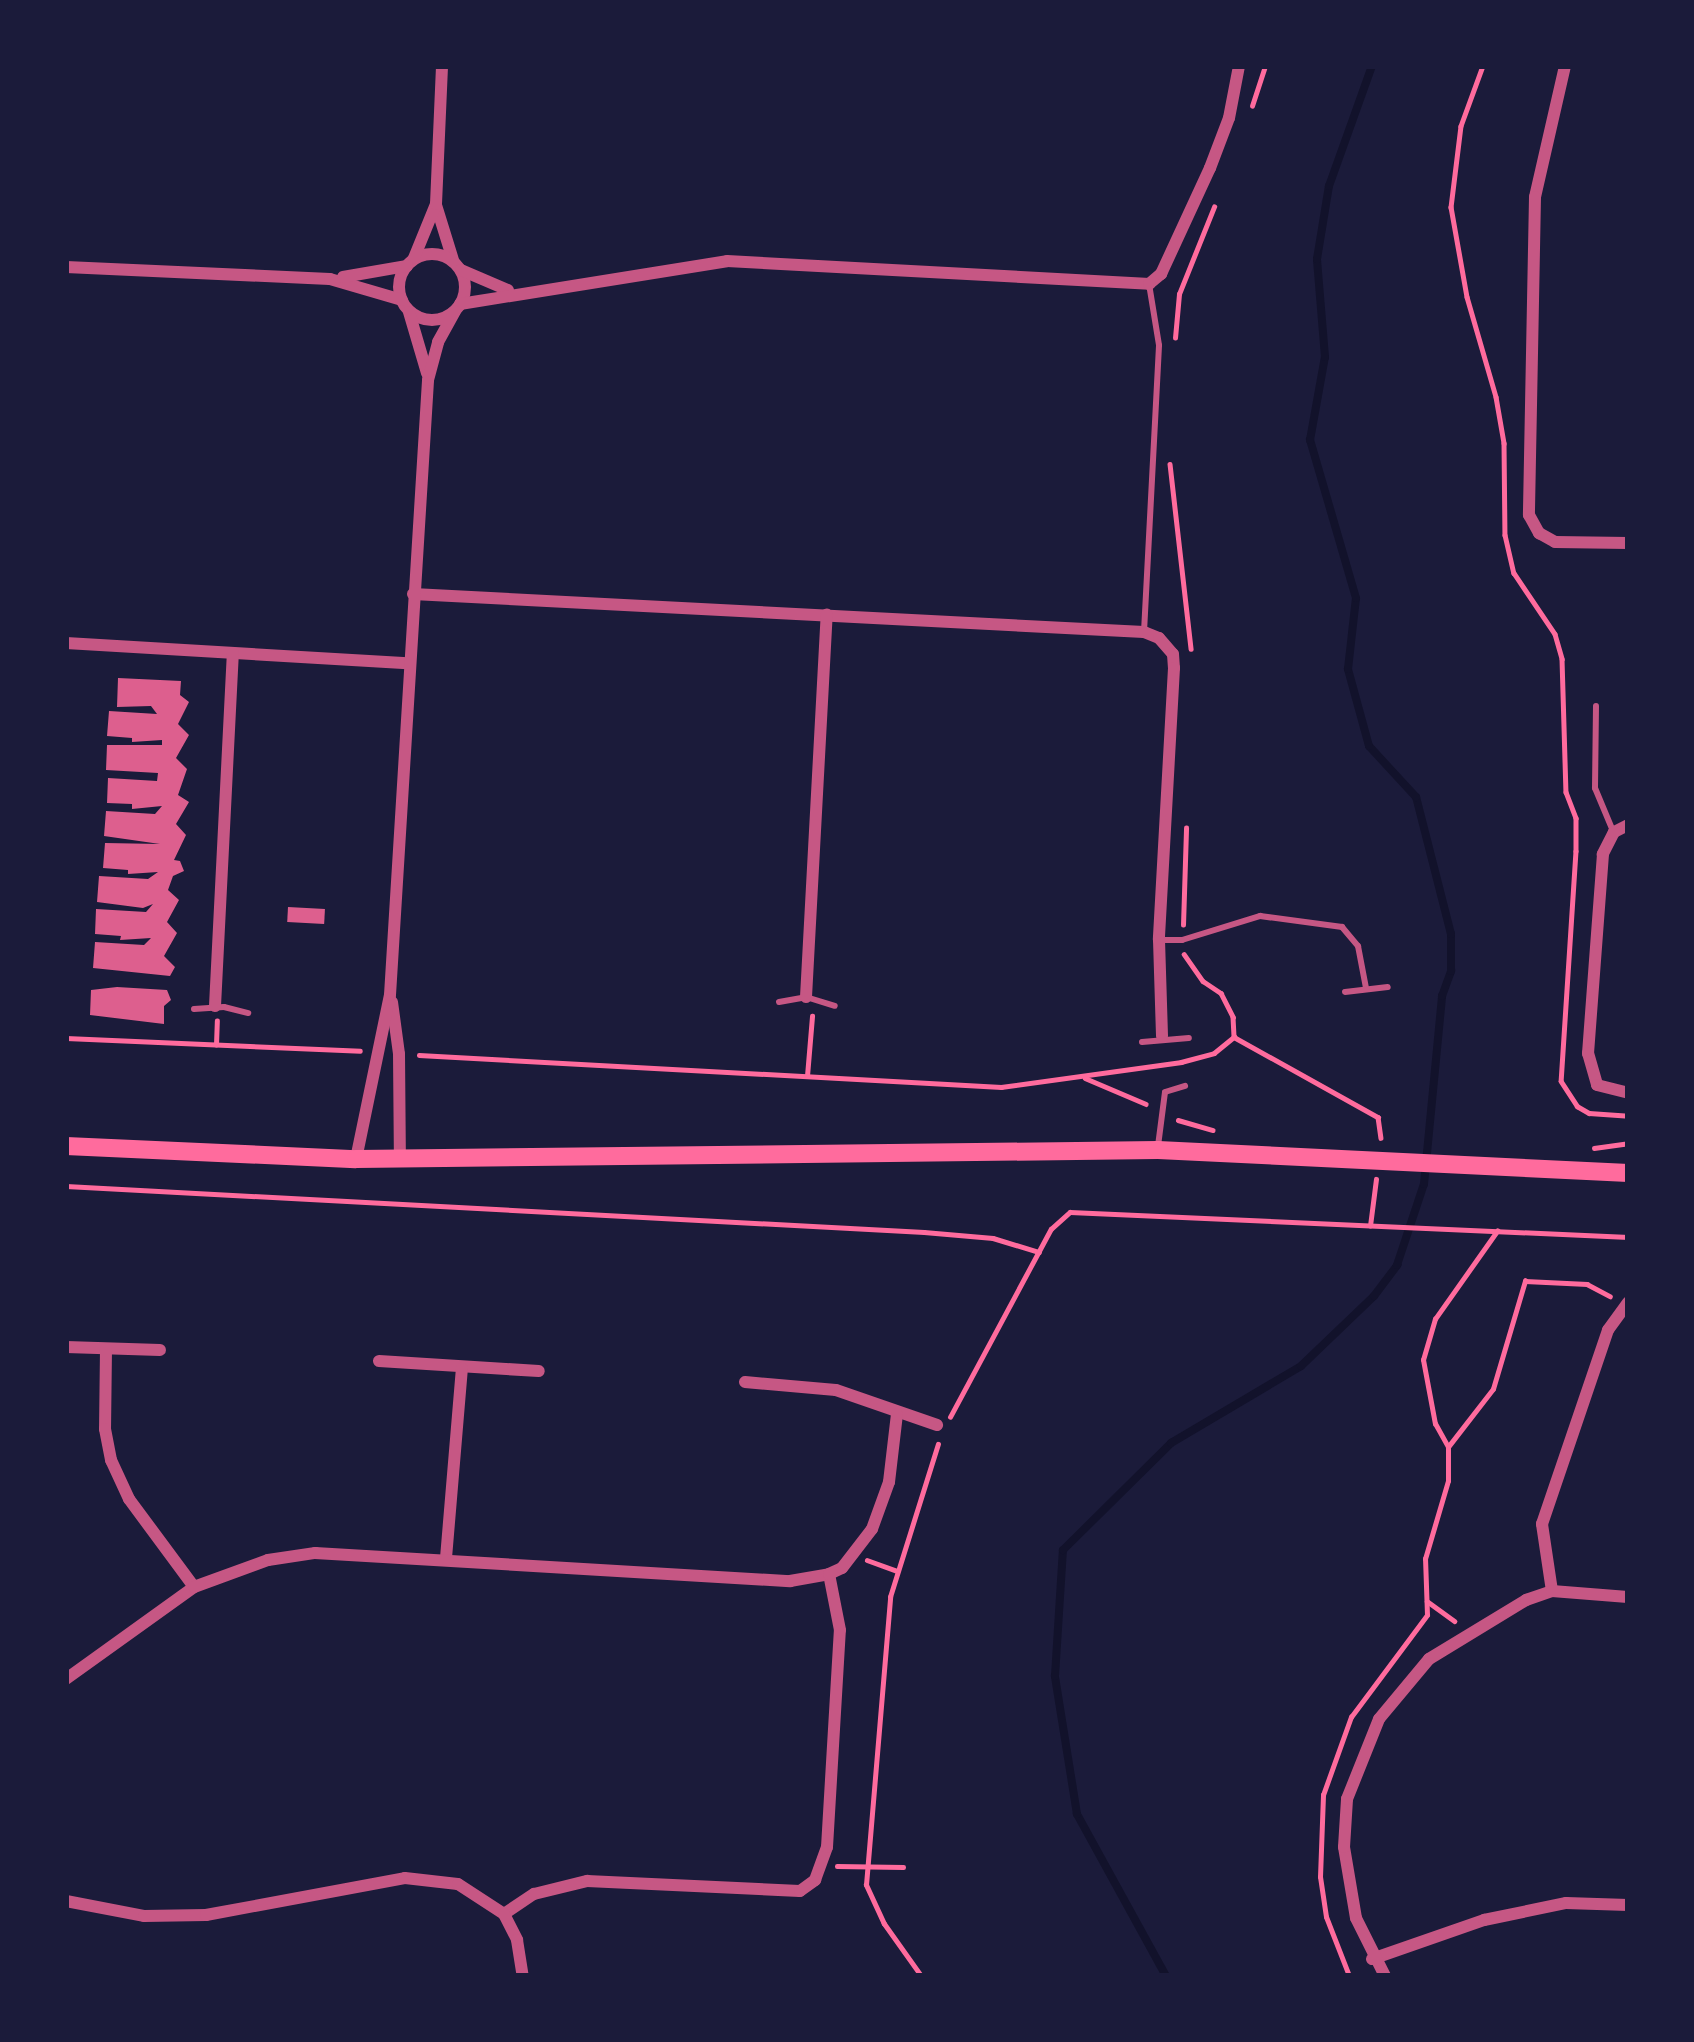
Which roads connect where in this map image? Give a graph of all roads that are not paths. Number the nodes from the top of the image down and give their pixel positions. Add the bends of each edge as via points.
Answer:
1 (442, 66) edge
2 (1239, 66) edge
3 (1565, 66) edge
4 (436, 204) junction
5 (410, 264) junction
6 (457, 266) junction
7 (66, 267) edge
8 (330, 279) junction
9 (1148, 284) junction
10 (521, 291) junction
11 (405, 304) junction
12 (458, 307) junction
13 (428, 380) junction
14 (1628, 543) edge
15 (413, 594) junction
16 (827, 615) junction
17 (1144, 632) junction
18 (66, 643) edge
19 (232, 653) junction
20 (407, 663) junction
21 (1596, 706) dead end
22 (1628, 825) edge
23 (1614, 832) junction
24 (1159, 940) junction
25 (1388, 987) dead end
26 (1366, 988) junction
27 (1345, 992) dead end
28 (390, 995) junction
29 (810, 998) junction
30 (779, 1002) dead end
31 (215, 1006) junction
32 (835, 1006) dead end
33 (194, 1010) dead end
34 (248, 1013) dead end
35 (1162, 1036) junction
36 (1189, 1038) dead end
37 (1142, 1042) dead end
38 (1184, 1085) dead end
39 (1628, 1093) edge
40 (66, 1147) edge
41 (1158, 1150) junction
42 (356, 1159) junction
43 (400, 1159) junction
44 (1628, 1173) edge
45 (1626, 1304) edge
46 (66, 1347) edge
47 (106, 1349) junction
48 (160, 1350) dead end
49 (379, 1361) dead end
50 (462, 1369) junction
51 (539, 1371) dead end
52 (745, 1382) dead end
53 (897, 1414) junction
54 (937, 1424) dead end
55 (446, 1558) junction
56 (830, 1574) junction
57 (194, 1588) junction
58 (1552, 1591) junction
59 (1628, 1597) edge
60 (66, 1679) edge
61 (66, 1901) edge
62 (1628, 1905) edge
63 (504, 1914) junction
64 (1372, 1959) junction
65 (523, 1976) edge
66 (1385, 1976) edge

1 - 4 street
2 - 9 street via 1210,168 1161,274
3 - 14 street via 1535,197 1528,502 1539,533 1555,542
4 - 5 street
4 - 6 street
5 - 6 street via 430,254
5 - 8 street
5 - 11 street via 400,283
6 - 10 street via 490,286
6 - 12 street via 465,287
7 - 8 street
8 - 11 street
9 - 10 street via 728,260
9 - 17 lane via 1160,344
10 - 12 street
11 - 12 street via 430,320
11 - 13 street
12 - 13 street
13 - 15 street
15 - 16 street
15 - 20 street
16 - 17 street
16 - 29 street
17 - 24 street via 1169,648 1174,668
18 - 19 street
19 - 20 street
19 - 31 street
20 - 28 street
21 - 23 lane via 1595,788
22 - 23 street
23 - 39 street via 1604,854 1588,1062 1597,1085
24 - 26 lane via 1260,916 1342,927 1358,946
24 - 35 street
25 - 26 lane
26 - 27 lane
28 - 42 street
28 - 43 street
29 - 30 lane
29 - 32 lane
31 - 33 lane
31 - 34 lane
35 - 36 lane
35 - 37 lane
38 - 41 lane via 1165,1092
40 - 42 main road
41 - 43 main road
41 - 44 main road
42 - 43 main road
45 - 58 street via 1608,1330 1542,1524
46 - 47 street
47 - 48 street
47 - 57 street via 111,1460 129,1499
49 - 50 street
50 - 51 street
50 - 55 street
52 - 53 street via 836,1390
53 - 54 street
53 - 56 street via 889,1482 872,1529
55 - 56 street via 790,1581
55 - 57 street via 315,1553 268,1560
56 - 63 street via 839,1630 822,1866 814,1880 778,1893 587,1882 534,1894
57 - 60 street
58 - 59 street
58 - 64 street via 1429,1659 1379,1719 1347,1798 1348,1884
61 - 63 street via 143,1916 206,1915 405,1878 458,1884
62 - 64 street via 1566,1903 1484,1920
63 - 65 street
64 - 66 street

